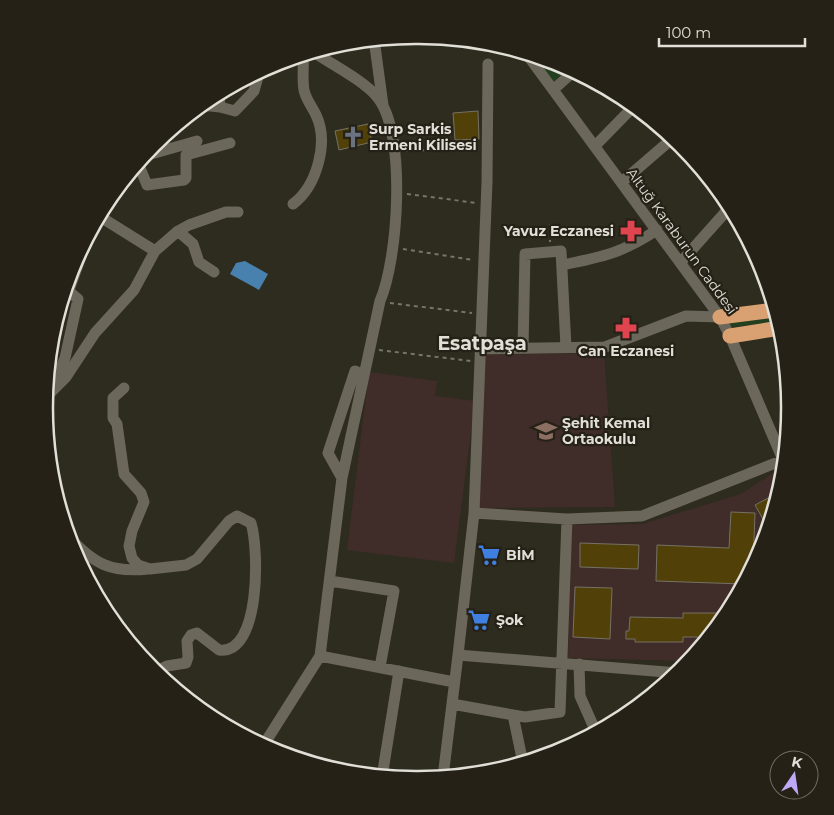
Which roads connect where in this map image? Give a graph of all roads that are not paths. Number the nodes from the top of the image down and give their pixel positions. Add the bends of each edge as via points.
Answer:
1 (375, 47) edge
2 (320, 57) edge
3 (303, 62) edge
4 (533, 63) edge
5 (488, 64) dead end
6 (568, 76) edge
7 (257, 81) edge
8 (553, 90) junction
9 (219, 102) edge
10 (383, 106) junction
11 (213, 107) edge
12 (220, 108) junction
13 (628, 112) edge
14 (197, 141) dead end
15 (230, 143) dead end
16 (667, 143) edge
17 (595, 146) junction
18 (158, 152) edge
19 (141, 171) edge
20 (622, 182) junction
21 (293, 204) dead end
22 (238, 212) dead end
23 (724, 213) edge
24 (106, 220) edge
25 (657, 230) junction
26 (178, 231) junction
27 (155, 251) junction
28 (681, 262) junction
29 (562, 265) junction
30 (214, 272) dead end
31 (72, 294) edge
32 (767, 311) edge
33 (720, 317) junction
34 (772, 329) edge
35 (730, 336) junction
36 (566, 347) junction
37 (523, 348) junction
38 (480, 349) junction
39 (363, 375) junction
40 (54, 381) edge
41 (124, 388) dead end
42 (54, 389) edge
43 (779, 448) edge
44 (776, 464) edge
45 (342, 478) junction
46 (474, 513) junction
47 (567, 519) junction
48 (83, 551) edge
49 (150, 569) junction
50 (330, 581) junction
51 (458, 655) junction
52 (320, 656) junction
53 (560, 663) junction
54 (579, 664) junction
55 (380, 667) junction
56 (163, 668) edge
57 (399, 671) junction
58 (667, 671) edge
59 (454, 682) junction
60 (452, 704) junction
61 (513, 715) junction
62 (593, 726) edge
63 (267, 739) edge
64 (522, 756) edge
65 (383, 769) edge
66 (444, 770) edge

1 - 10 street
2 - 10 street via 368,88
3 - 21 street via 304,90 317,115 320,150 308,188
4 - 8 street, Altuğ Karaburun Caddesi
5 - 38 street
6 - 8 street
7 - 12 street via 254,91 235,111
8 - 17 street, Altuğ Karaburun Caddesi
9 - 12 street
10 - 39 street via 390,122 395,152 397,193 386,287
11 - 12 street
13 - 17 street
14 - 18 street
15 - 19 street via 186,155 184,180 147,185
16 - 20 street
17 - 20 street, Altuğ Karaburun Caddesi
20 - 25 street, Altuğ Karaburun Caddesi
22 - 26 street via 226,212
23 - 28 street
24 - 27 street
25 - 28 street, Altuğ Karaburun Caddesi
25 - 29 street via 635,245 608,256
26 - 27 street
26 - 30 street via 193,244 199,262
27 - 42 street via 134,290 95,333
28 - 33 street, Altuğ Karaburun Caddesi
29 - 36 street
29 - 37 street via 561,252 525,254
31 - 40 street via 78,300 65,358
32 - 33 highway
33 - 35 street, Altuğ Karaburun Caddesi
33 - 36 street via 686,316 605,346
34 - 35 highway
35 - 43 street, Altuğ Karaburun Caddesi
36 - 37 street
37 - 38 street
38 - 46 street
39 - 45 street
39 - 45 street via 355,371 328,453
41 - 49 street via 113,398 113,418 117,424 124,474 144,502 129,546 132,558
44 - 47 street via 642,516
45 - 50 street
46 - 47 street
46 - 51 street
47 - 53 street
48 - 49 street via 104,566 133,571
49 - 56 street via 186,565 197,559 237,516 251,523 255,534 257,578 250,616 239,642 233,648 218,650 197,633 191,635 187,641 186,663
50 - 52 street
50 - 55 street via 394,591
51 - 53 street
51 - 59 street
52 - 55 street
52 - 63 street
53 - 54 street
53 - 61 street via 560,712 525,718
54 - 58 street
54 - 62 street via 580,696
55 - 57 street
57 - 59 street
57 - 65 street
59 - 60 street
60 - 61 street
60 - 66 street
61 - 64 street

